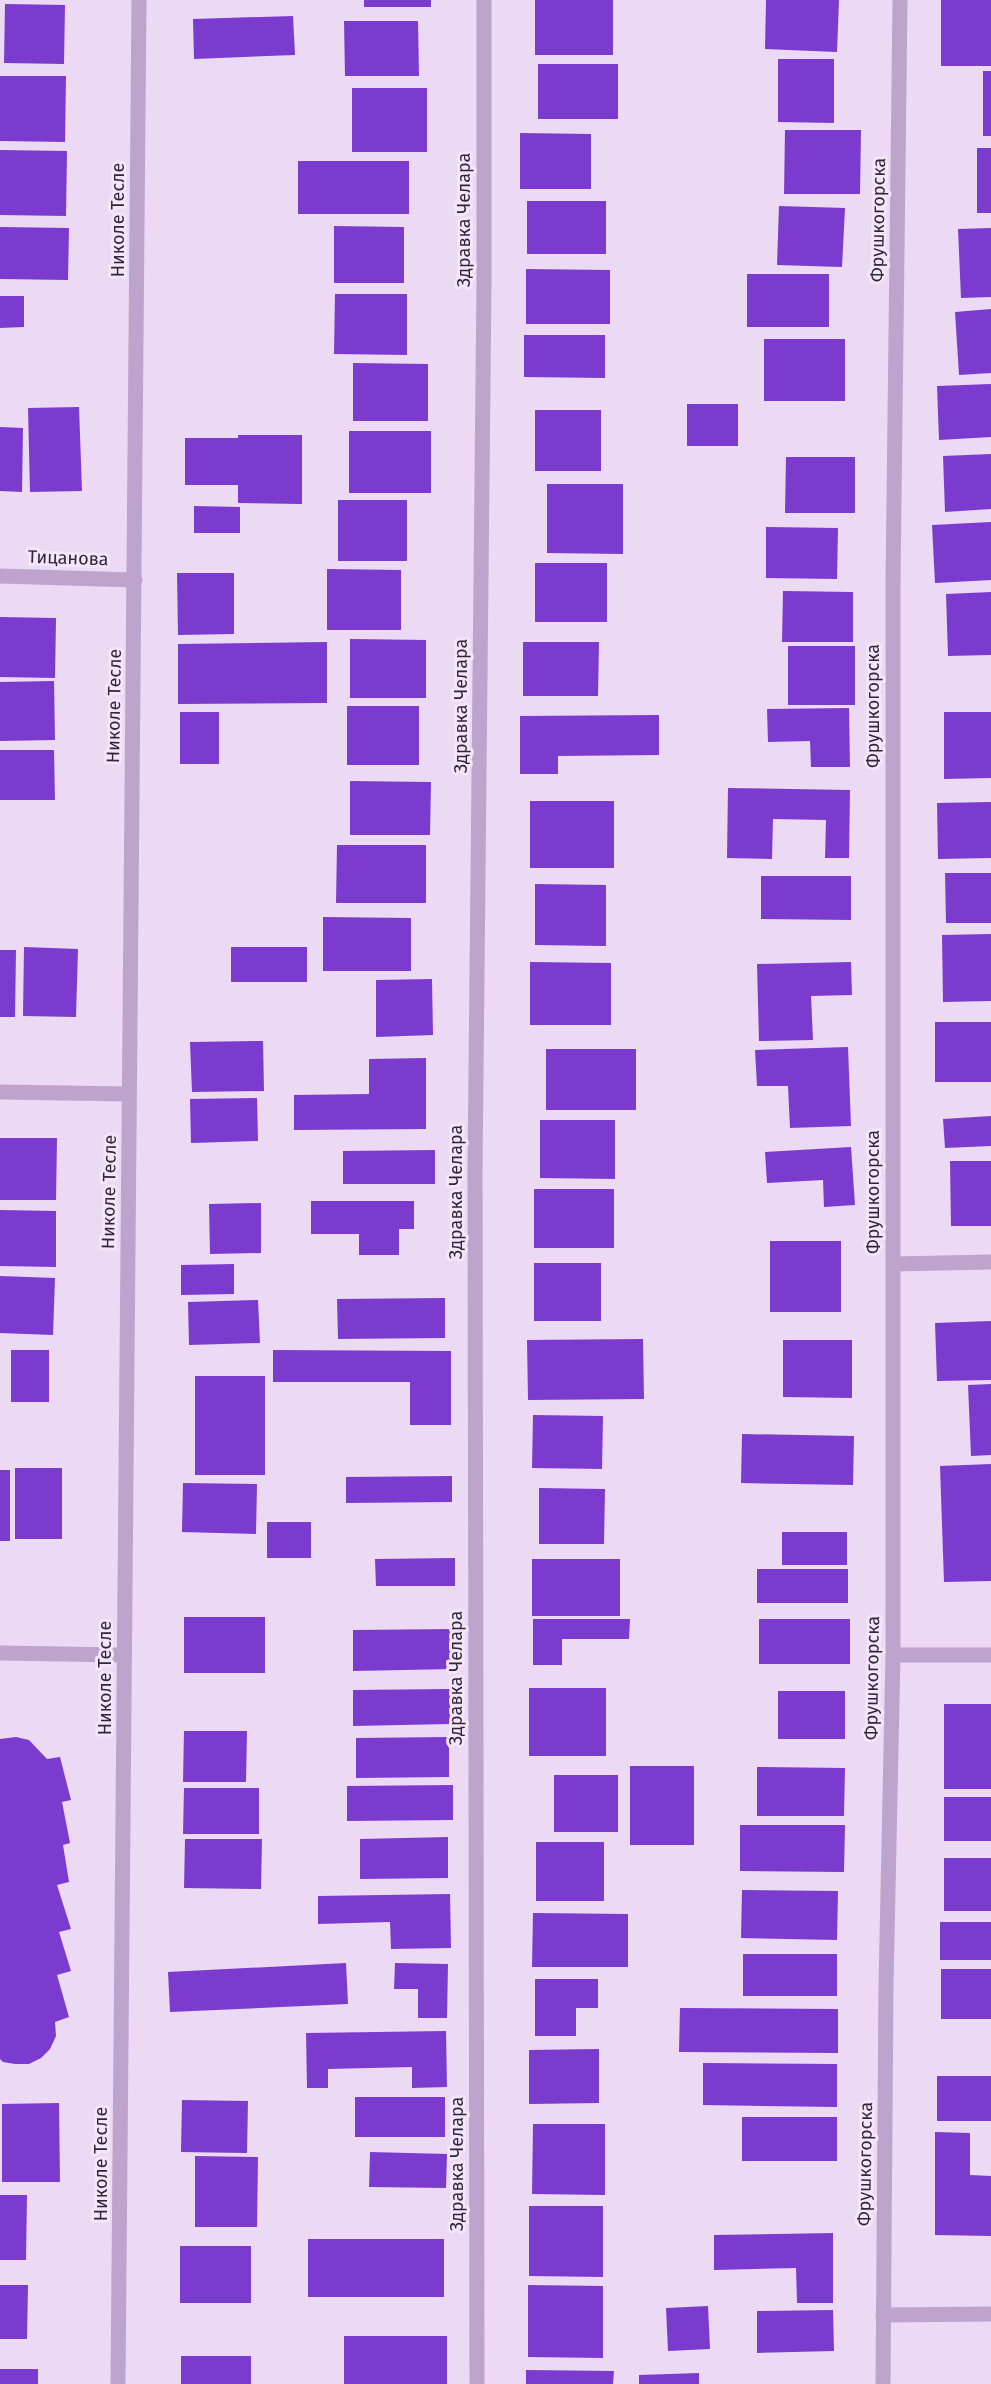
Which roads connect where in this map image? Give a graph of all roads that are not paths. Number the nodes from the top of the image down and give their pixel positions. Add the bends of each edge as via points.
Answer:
1 (139, 0) edge
2 (484, 0) edge
3 (900, 0) edge
4 (0, 576) edge
5 (135, 580) junction
6 (0, 1092) edge
7 (129, 1094) junction
8 (991, 1262) edge
9 (893, 1264) junction
10 (0, 1653) edge
11 (124, 1655) junction
12 (893, 1655) junction
13 (991, 1655) edge
14 (991, 2314) edge
15 (883, 2315) junction
16 (118, 2384) edge
17 (477, 2384) edge
18 (883, 2384) edge

1 - 5 street, Николе Тесле
2 - 17 street, Здравка Челара via 475,1171
3 - 9 street, Фрушкогорска via 893,585
4 - 5 street, Тицанова
5 - 7 street, Николе Тесле
6 - 7 street
7 - 11 street, Николе Тесле
8 - 9 street
9 - 12 street, Фрушкогорска
10 - 11 street
11 - 16 street, Николе Тесле
12 - 13 street
12 - 15 street, Фрушкогорска
14 - 15 street
15 - 18 street, Фрушкогорска

